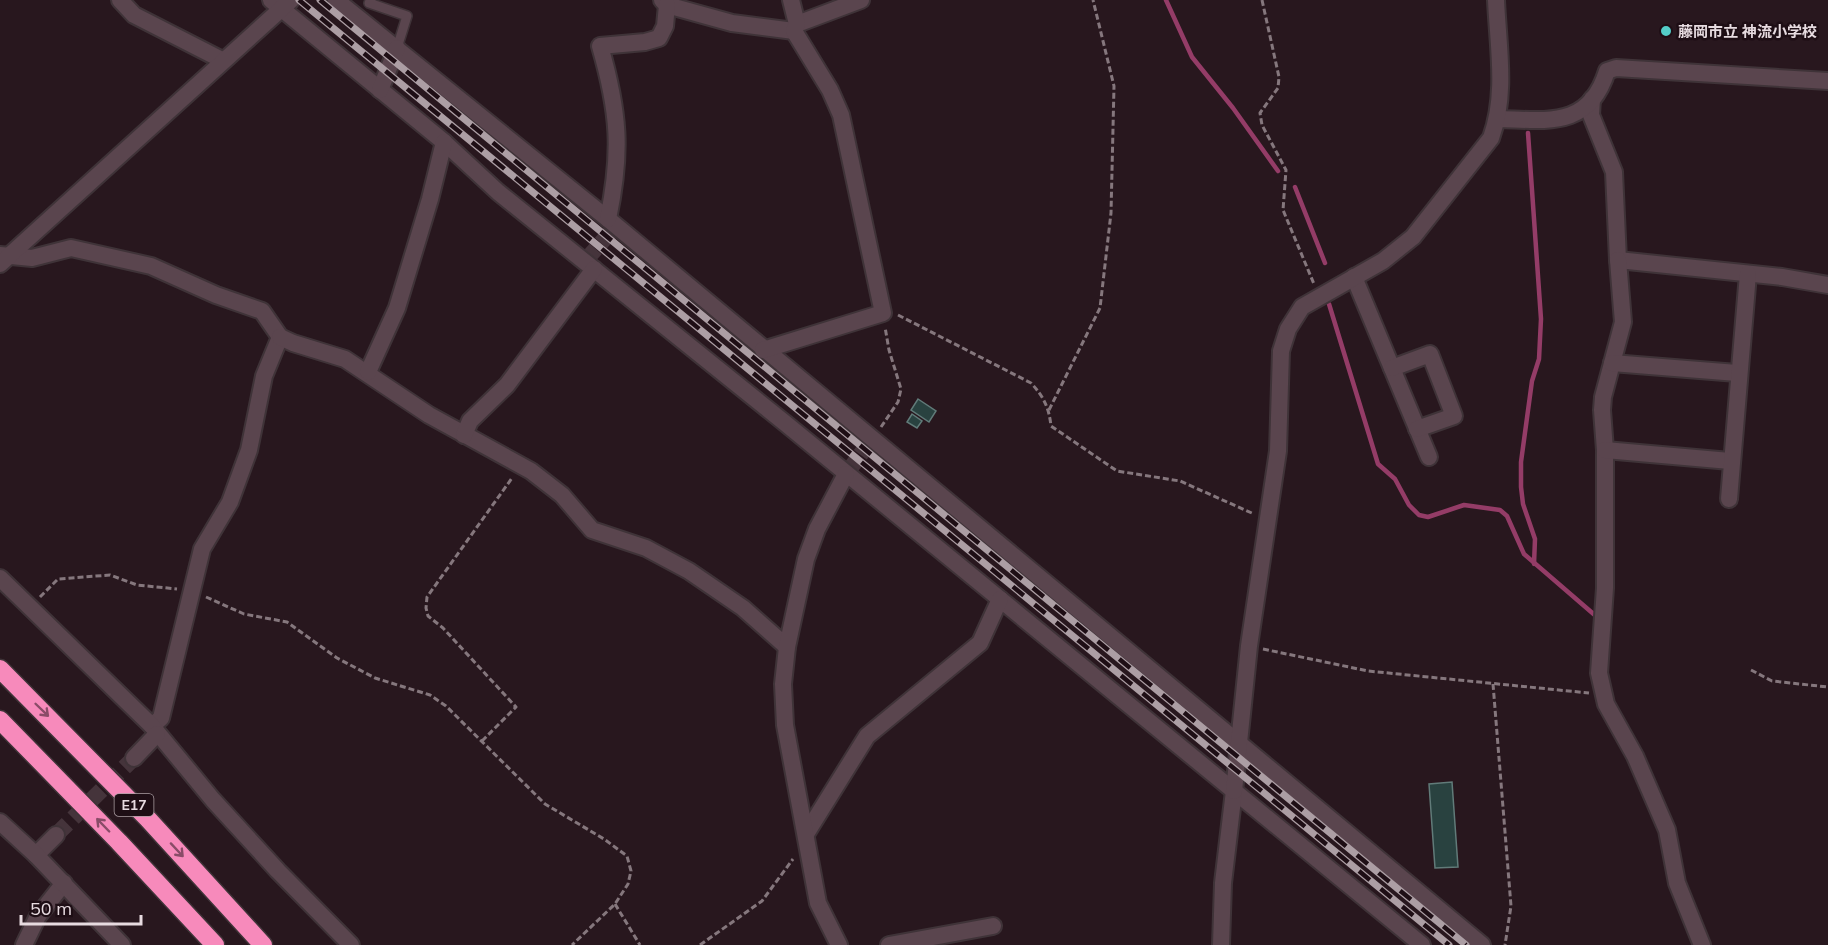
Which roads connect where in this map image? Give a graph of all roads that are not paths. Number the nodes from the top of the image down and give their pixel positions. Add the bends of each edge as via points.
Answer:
1 (120, 0) edge
2 (336, 0) edge
3 (371, 0) edge
4 (791, 0) edge
5 (861, 0) edge
6 (1496, 0) edge
7 (281, 2) edge
8 (665, 2) edge
9 (796, 28) junction
10 (397, 48) junction
11 (222, 60) junction
12 (1828, 81) edge
13 (380, 90) junction
14 (1592, 99) junction
15 (1498, 119) junction
16 (444, 142) junction
17 (608, 219) junction
18 (3, 258) edge
19 (1618, 260) junction
20 (594, 269) junction
21 (1748, 274) junction
22 (1354, 278) junction
23 (1828, 285) edge
24 (280, 336) junction
25 (763, 350) junction
26 (1612, 363) junction
27 (1392, 368) junction
28 (368, 372) junction
29 (1737, 373) junction
30 (1417, 429) junction
31 (464, 435) junction
32 (1605, 450) junction
33 (1429, 457) dead end
34 (1730, 461) junction
35 (846, 474) junction
36 (1729, 499) dead end
37 (0, 578) edge
38 (999, 599) junction
39 (787, 647) junction
40 (0, 669) edge
41 (0, 720) edge
42 (155, 730) junction
43 (1241, 743) junction
44 (134, 758) tunnel mouth
45 (1234, 792) junction
46 (0, 822) edge
47 (806, 834) junction
48 (56, 835) tunnel mouth
49 (36, 855) junction
50 (64, 883) junction
51 (993, 926) dead end
52 (945, 939) edge
53 (24, 945) edge
54 (122, 945) edge
55 (215, 945) edge
56 (263, 945) edge
57 (351, 945) edge
58 (839, 945) edge
59 (889, 945) edge
60 (1221, 945) edge
61 (1422, 945) edge
62 (1482, 945) edge
63 (1702, 945) edge

1 - 11 street via 134,15
2 - 10 street
3 - 10 lane via 369,3 407,16
4 - 9 street
5 - 9 street
6 - 15 street via 1501,93
7 - 11 street
7 - 13 street
8 - 9 street via 732,23
8 - 17 street via 665,26 659,38 600,46 612,87 619,150
9 - 25 street via 841,115 883,313
10 - 13 street
10 - 17 street
11 - 18 street
12 - 14 street via 1616,68 1607,71 1604,83
13 - 16 street
14 - 15 street via 1579,111 1559,120
14 - 19 street via 1591,115 1614,172
15 - 22 street via 1491,138 1464,176 1413,237
16 - 20 street via 498,192
16 - 28 street via 397,308
17 - 25 street
18 - 24 street via 32,258 71,248 151,266 216,296 262,310
19 - 21 street
19 - 26 street via 1623,322
20 - 31 street via 507,385 470,421
20 - 35 street
21 - 23 street
21 - 29 street
22 - 27 street
22 - 43 street via 1302,307 1288,329 1281,351 1278,451 1249,646
24 - 28 street via 345,359
24 - 42 street via 264,376 249,450 230,502 202,549 162,718
25 - 43 street
26 - 29 street
26 - 32 street via 1603,397
27 - 30 street
27 - 30 street via 1430,354 1454,416
28 - 31 street
29 - 34 street
30 - 33 street
31 - 39 street via 521,465 562,495 592,530 646,548 689,571 743,608
32 - 34 street
32 - 63 street via 1605,607 1599,673 1602,694 1635,756 1667,830 1677,883
34 - 36 street
35 - 38 street
35 - 39 street via 817,529
37 - 42 street
38 - 45 street
38 - 47 street via 980,643 867,736
39 - 47 street via 783,684 785,725
40 -> 56 highway, E17 via 148,819
55 -> 41 highway, E17
42 - 44 street
42 - 57 street via 278,871
43 - 45 street
43 - 62 street
45 - 60 street via 1223,883
45 - 61 street
46 - 49 street
47 - 58 street via 818,903
48 - 49 street
49 - 50 street
50 - 53 street via 38,916
50 - 54 street
51 - 52 street
52 - 59 street

